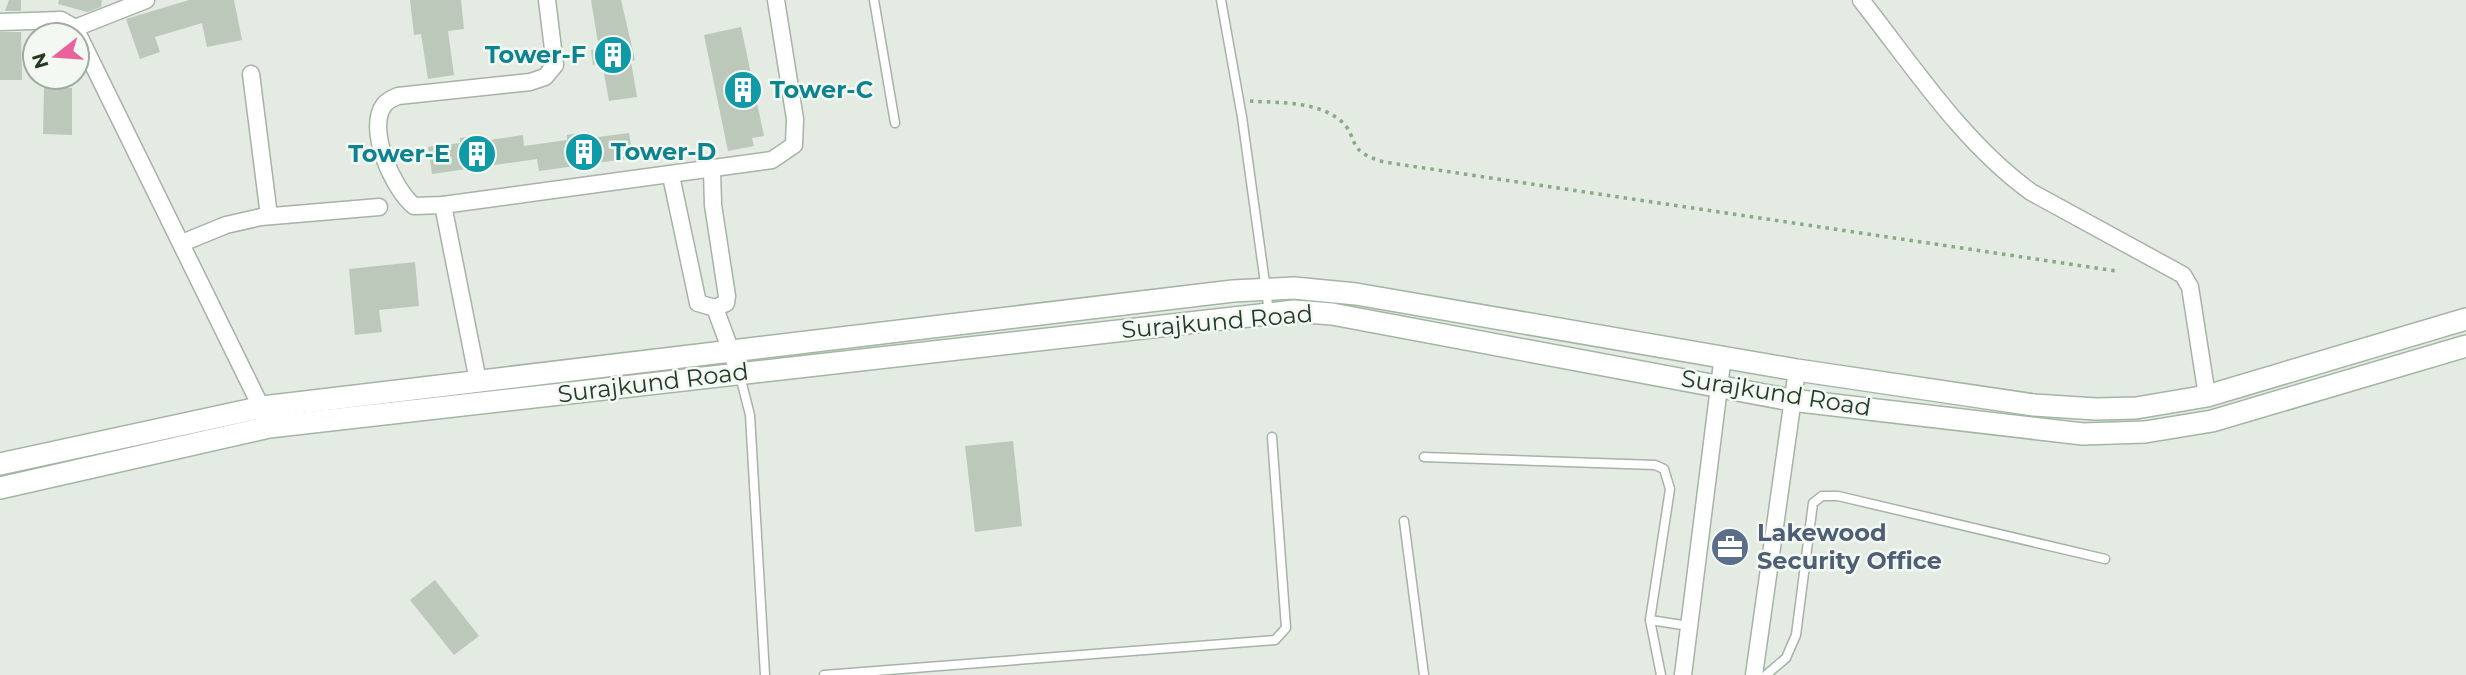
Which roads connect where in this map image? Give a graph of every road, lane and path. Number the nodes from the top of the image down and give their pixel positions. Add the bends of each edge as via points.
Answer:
1 (146, 0) edge
2 (547, 0) edge
3 (776, 0) edge
4 (874, 0) edge
5 (1221, 0) edge
6 (1861, 0) edge
7 (21, 21) edge
8 (30, 21) edge
9 (63, 21) edge
10 (0, 22) edge
11 (91, 22) edge
12 (91, 60) edge
13 (251, 74) dead end
14 (1239, 101) junction
15 (895, 123) dead end
16 (712, 170) junction
17 (671, 176) junction
18 (443, 205) junction
19 (379, 207) dead end
20 (269, 216) junction
21 (181, 243) junction
22 (2116, 271) dead end
23 (1265, 289) junction
24 (715, 308) junction
25 (1269, 313) junction
26 (2466, 319) edge
27 (2466, 346) edge
28 (733, 349) junction
29 (1723, 355) junction
30 (1797, 370) junction
31 (739, 373) junction
32 (478, 381) junction
33 (440, 385) junction
34 (1720, 385) junction
35 (2207, 396) junction
36 (1791, 400) junction
37 (442, 408) junction
38 (266, 417) junction
39 (1272, 438) dead end
40 (1424, 457) dead end
41 (0, 464) edge
42 (0, 488) edge
43 (1404, 521) dead end
44 (2105, 559) dead end
45 (1650, 620) junction
46 (1689, 626) junction
47 (765, 675) edge
48 (824, 675) edge
49 (1424, 675) edge
50 (1661, 675) edge
51 (1683, 675) edge
52 (1754, 675) edge
53 (1766, 675) edge

1 - 11 street
2 - 18 street via 555,65 545,77 398,96 385,103 379,115 384,163 400,194 414,206
3 - 16 street via 795,119 794,145 772,160
4 - 15 lane
5 - 14 lane
6 - 35 street via 1955,119 2011,177 2183,275 2190,287
7 - 10 street
8 - 9 street
12 - 21 street
13 - 20 street
14 - 22 path via 1299,104 1324,111 1342,121 1353,145 1367,158 1384,162
14 - 23 lane
16 - 17 street
16 - 24 street via 727,296 726,303
17 - 18 street
17 - 24 street via 698,303
18 - 32 street
19 - 20 street
20 - 21 street via 226,225
21 - 38 street
23 - 25 lane
23 - 28 main road, Surajkund Road
23 - 29 main road, Surajkund Road via 1356,294
24 - 28 street
25 - 31 main road, Surajkund Road
25 - 34 main road, Surajkund Road via 1332,314
26 - 35 main road, Surajkund Road
27 - 36 main road, Surajkund Road via 2212,421 2145,432 2049,431
28 - 31 street
28 - 32 main road, Surajkund Road
29 - 30 main road, Surajkund Road
29 - 34 street
30 - 35 main road, Surajkund Road via 2066,407 2136,408
30 - 36 street
31 - 37 main road, Surajkund Road
31 - 47 lane via 750,415
32 - 33 main road, Surajkund Road
33 - 37 main road
33 - 38 main road, Surajkund Road
34 - 36 main road, Surajkund Road
34 - 46 street
36 - 52 street
37 - 38 main road, Surajkund Road
38 - 41 main road, Surajkund Road
38 - 42 main road, Surajkund Road
39 - 48 lane via 1286,628 1275,640
40 - 45 lane via 1643,464 1664,469 1670,489
43 - 49 lane
44 - 53 lane via 1822,496 1813,503 1796,635 1786,658
45 - 46 lane
45 - 50 lane
46 - 51 street

